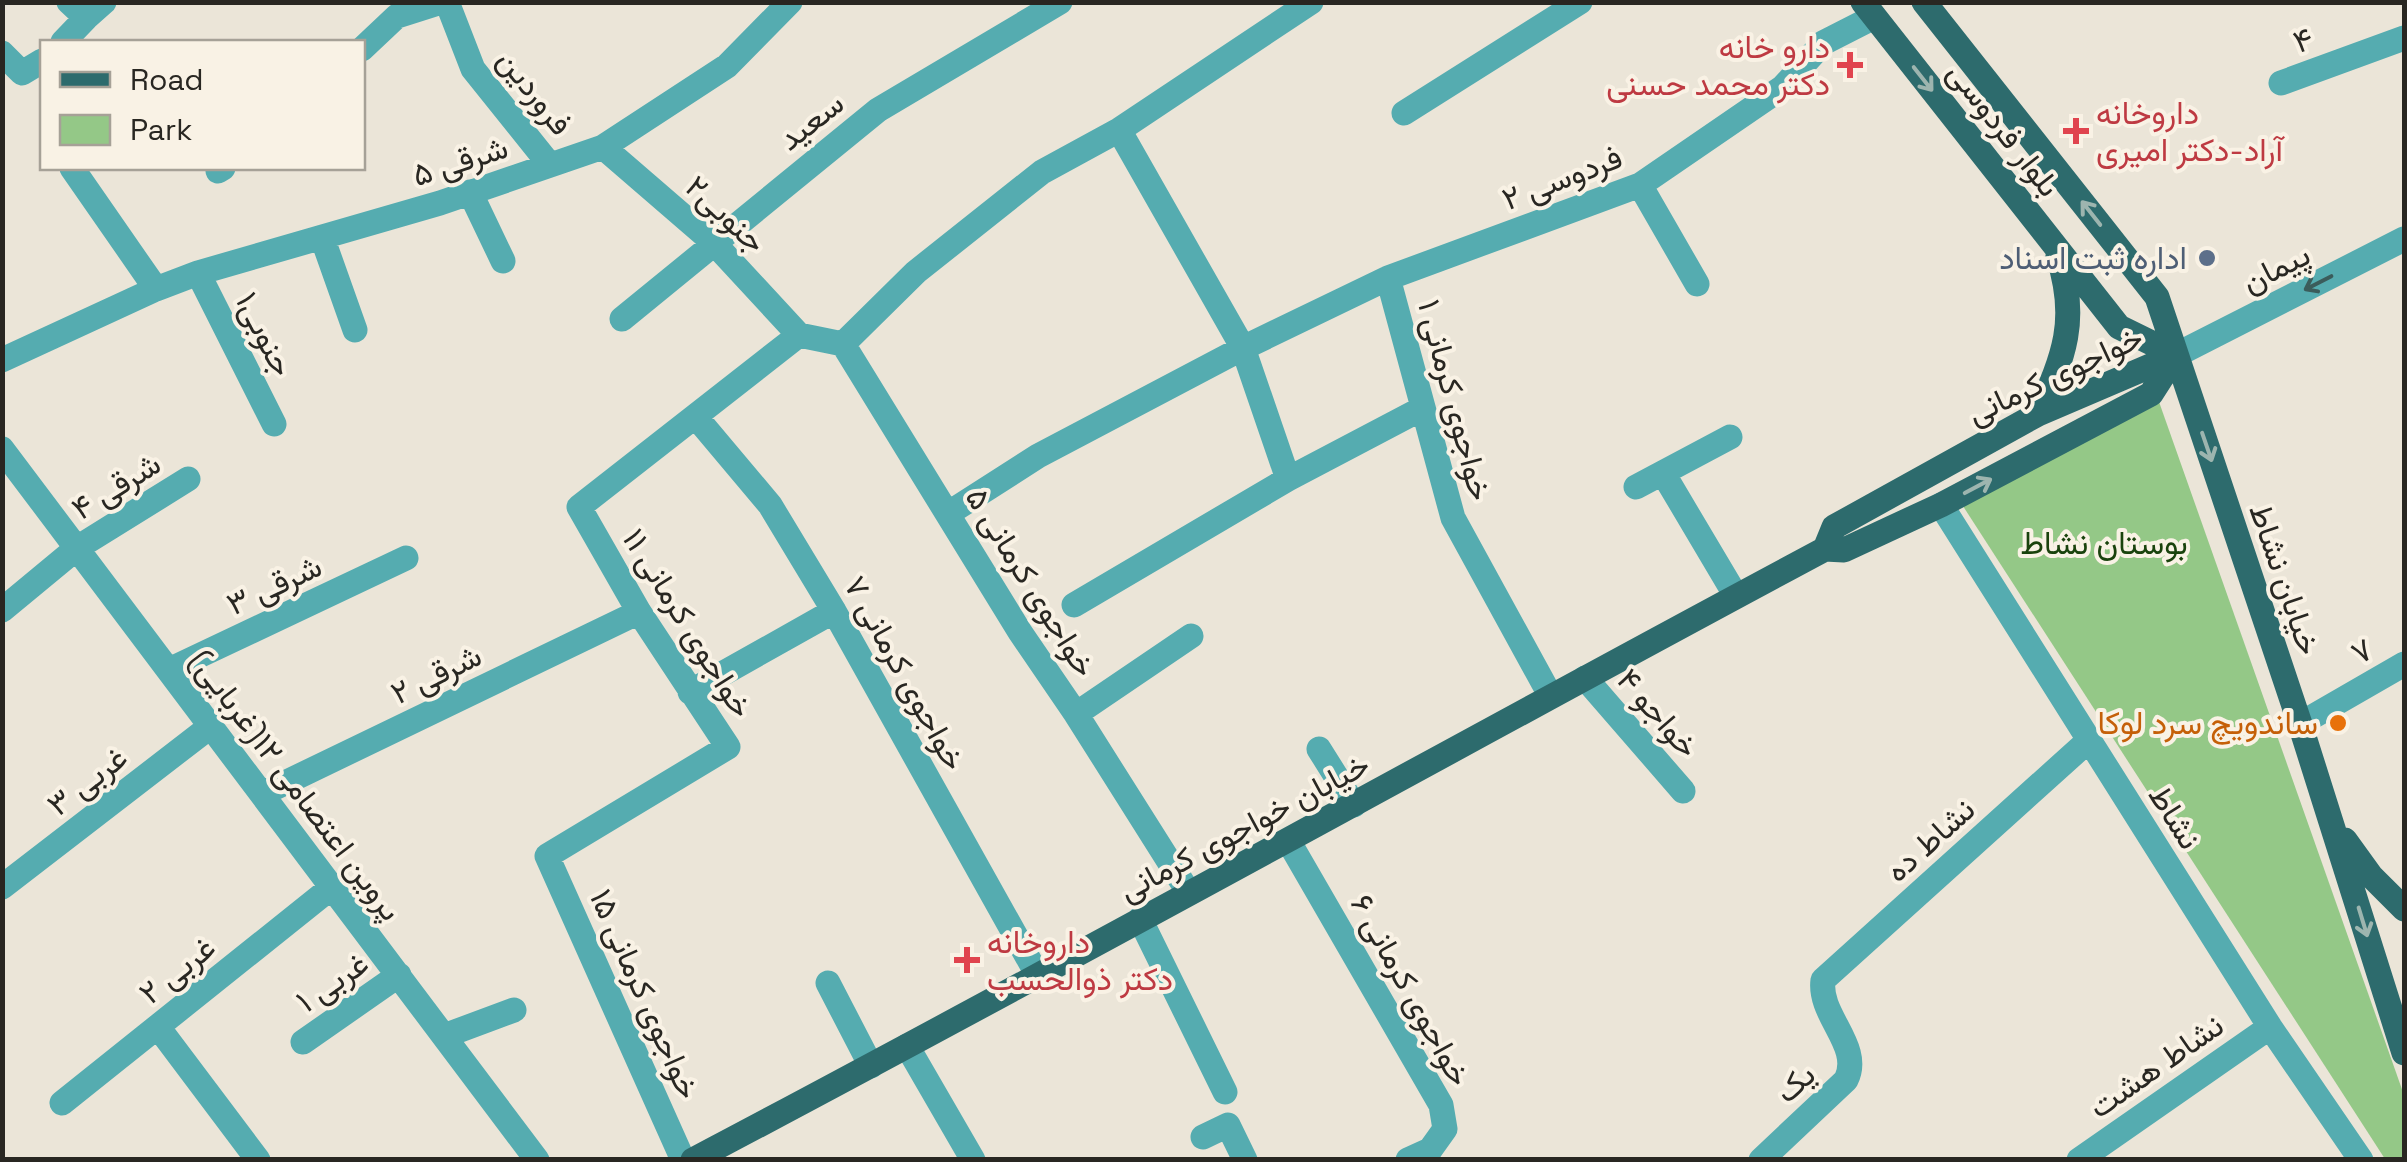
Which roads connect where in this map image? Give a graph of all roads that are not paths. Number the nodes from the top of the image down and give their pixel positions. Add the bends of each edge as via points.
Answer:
1 (444, 2) edge
2 (790, 2) edge
3 (1060, 2) edge
4 (1311, 2) edge
5 (1580, 2) edge
6 (1924, 2) edge
7 (86, 8) edge
8 (1868, 10) edge
9 (2404, 38) edge
10 (64, 40) edge
11 (365, 47) edge
12 (2, 53) edge
13 (40, 63) edge
14 (2281, 83) dead end
15 (1404, 113) dead end
16 (1119, 130) junction
17 (603, 147) junction
18 (550, 165) junction
19 (73, 170) edge
20 (1640, 185) junction
21 (470, 192) junction
22 (322, 237) junction
23 (2404, 239) edge
24 (714, 242) junction
25 (2056, 246) junction
26 (503, 261) dead end
27 (198, 273) junction
28 (1388, 278) junction
29 (1697, 284) dead end
30 (156, 289) junction
31 (622, 319) dead end
32 (355, 330) dead end
33 (799, 334) junction
34 (843, 344) junction
35 (1243, 348) junction
36 (2176, 355) junction
37 (2, 360) edge
38 (1423, 408) junction
39 (2038, 414) junction
40 (696, 417) junction
41 (274, 424) dead end
42 (1730, 437) dead end
43 (2, 449) edge
44 (1664, 473) junction
45 (188, 479) dead end
46 (1288, 479) junction
47 (1636, 487) dead end
48 (1941, 505) junction
49 (949, 513) junction
50 (77, 548) junction
51 (1825, 549) junction
52 (406, 558) dead end
53 (1736, 596) junction
54 (1074, 605) dead end
55 (2, 610) edge
56 (834, 611) junction
57 (639, 612) junction
58 (1191, 636) dead end
59 (2404, 664) edge
60 (170, 670) junction
61 (1585, 678) junction
62 (690, 692) junction
63 (1550, 695) junction
64 (1076, 714) junction
65 (2300, 724) junction
66 (212, 726) junction
67 (2088, 741) junction
68 (1320, 749) dead end
69 (1683, 791) dead end
70 (262, 794) junction
71 (1354, 806) junction
72 (2331, 820) junction
73 (1289, 842) junction
74 (547, 856) joint
75 (2, 887) edge
76 (332, 887) junction
77 (1189, 893) junction
78 (2404, 909) edge
79 (1140, 919) junction
80 (1037, 974) junction
81 (398, 975) junction
82 (828, 982) dead end
83 (1822, 991) joint
84 (514, 1010) dead end
85 (158, 1027) junction
86 (2270, 1027) junction
87 (444, 1036) junction
88 (303, 1042) dead end
89 (907, 1046) junction
90 (2404, 1053) edge
91 (871, 1066) junction
92 (1226, 1092) dead end
93 (62, 1104) dead end
94 (1203, 1137) dead end
95 (2085, 1158) edge
96 (258, 1160) edge
97 (537, 1160) edge
98 (683, 1160) edge
99 (694, 1160) edge
100 (973, 1160) edge
101 (1245, 1160) edge
102 (1408, 1160) edge
103 (1761, 1160) edge
104 (2361, 1160) edge

1 - 11 street via 397,16
1 - 18 street, فروردین via 473,69
2 - 17 street, شرقی ۵ via 727,66
3 - 24 street, سعید via 878,110
4 - 16 street
5 - 15 street
36 -> 6 main road, بلوار فردوسی via 2157,297
7 - 10 street
8 - 20 street, فردوسی ۲ via 1824,43 1783,87
8 -> 25 main road, بلوار فردوسی
9 - 14 street, ۴
12 - 13 street via 22,74
16 - 34 street via 1011,196 916,272
16 - 35 street
17 - 18 street, شرقی ۵
17 - 24 street, جنوبی۲
18 - 21 street, شرقی ۵
19 - 30 street
20 - 28 street, فردوسی ۲
20 - 29 street
21 - 22 street, شرقی ۵
21 - 26 street
22 - 27 street, شرقی ۵
22 - 32 street
23 -> 36 street, پیمان
24 - 31 street, سعید
24 - 33 street, جنوبی۲
25 - 36 main road, بلوار فردوسی via 2119,327
25 - 39 main road via 2070,317
27 - 30 street, شرقی ۵
27 - 41 street, جنوبی۱
28 - 35 street, فردوسی ۲
28 - 38 street, خواجوی کرمانی ۱
30 - 37 street, شرقی ۵
33 - 34 street
33 - 40 street
34 - 49 street, خواجوی کرمانی ۵
35 - 46 street
35 - 49 street, فردوسی ۲ via 1038,456
36 - 39 main road, خواجوی کرمانی
48 -> 36 main road, خواجوی کرمانی via 2151,394
36 -> 65 main road, خیابان نشاط
38 - 46 street
38 - 63 street, خواجوی کرمانی ۱ via 1453,518
39 - 51 main road, خواجوی کرمانی via 1834,528
40 - 56 street, خواجوی کرمانی ۷ via 770,505
40 - 57 street, خواجوی کرمانی ۱۱ via 579,507
42 - 44 street
43 - 50 street, پروین اعتصامی ۱۲(غربایی)
44 - 47 street
44 - 53 street
45 - 50 street, شرقی ۴
46 - 54 street
48 - 51 main road, خواجوی کرمانی via 1844,550
48 - 67 street, نشاط
49 - 64 street, خواجوی کرمانی ۵
50 - 55 street, شرقی ۴
50 - 60 street, پروین اعتصامی ۱۲(غربایی)
51 - 53 main road, خیابان خواجوی کرمانی
52 - 60 street, شرقی ۳
53 - 61 main road, خیابان خواجوی کرمانی
56 - 62 street
56 - 80 street, خواجوی کرمانی ۷
57 - 62 street, خواجوی کرمانی ۱۱
57 - 70 street, شرقی ۲
58 - 64 street
59 - 65 street, ۷
60 - 66 street, پروین اعتصامی ۱۲(غربایی)
61 - 63 main road, خیابان خواجوی کرمانی
61 - 69 street, خواجو ۴
62 - 74 street, خواجوی کرمانی ۱۱ via 728,748
63 - 71 main road, خیابان خواجوی کرمانی
64 - 77 street, خواجوی کرمانی ۵
65 - 72 main road, خیابان نشاط
66 - 70 street, پروین اعتصامی ۱۲(غربایی)
66 - 75 street, غربی ۳
67 - 83 street, نشاط ده via 1823,980
67 - 86 street, نشاط
68 - 71 street
70 - 76 street, پروین اعتصامی ۱۲(غربایی)
71 - 73 main road, خیابان خواجوی کرمانی
72 - 78 main road via 2370,876
72 -> 90 main road, خیابان نشاط
73 - 77 main road, خیابان خواجوی کرمانی
73 - 102 street, خواجوی کرمانی ۶ via 1441,1105 1445,1129 1430,1150
74 - 98 street, خواجوی کرمانی ۱۵
76 - 81 street, پروین اعتصامی ۱۲(غربایی)
76 - 85 street, غربی ۲
77 - 79 main road, خیابان خواجوی کرمانی
79 - 80 main road, خیابان خواجوی کرمانی
79 - 92 street
80 - 89 main road, خیابان خواجوی کرمانی
81 - 87 street, پروین اعتصامی ۱۲(غربایی)
81 - 88 street, غربی ۱
82 - 91 street
83 - 103 street, یک via 1852,1068
84 - 87 street
85 - 93 street, غربی ۲
85 - 96 street
86 - 95 street, نشاط هشت
86 - 104 street, نشاط
87 - 97 street, پروین اعتصامی ۱۲(غربایی)
89 - 91 main road, خیابان خواجوی کرمانی
89 - 100 street
91 - 99 main road, خیابان خواجوی کرمانی
94 - 101 street via 1228,1124

